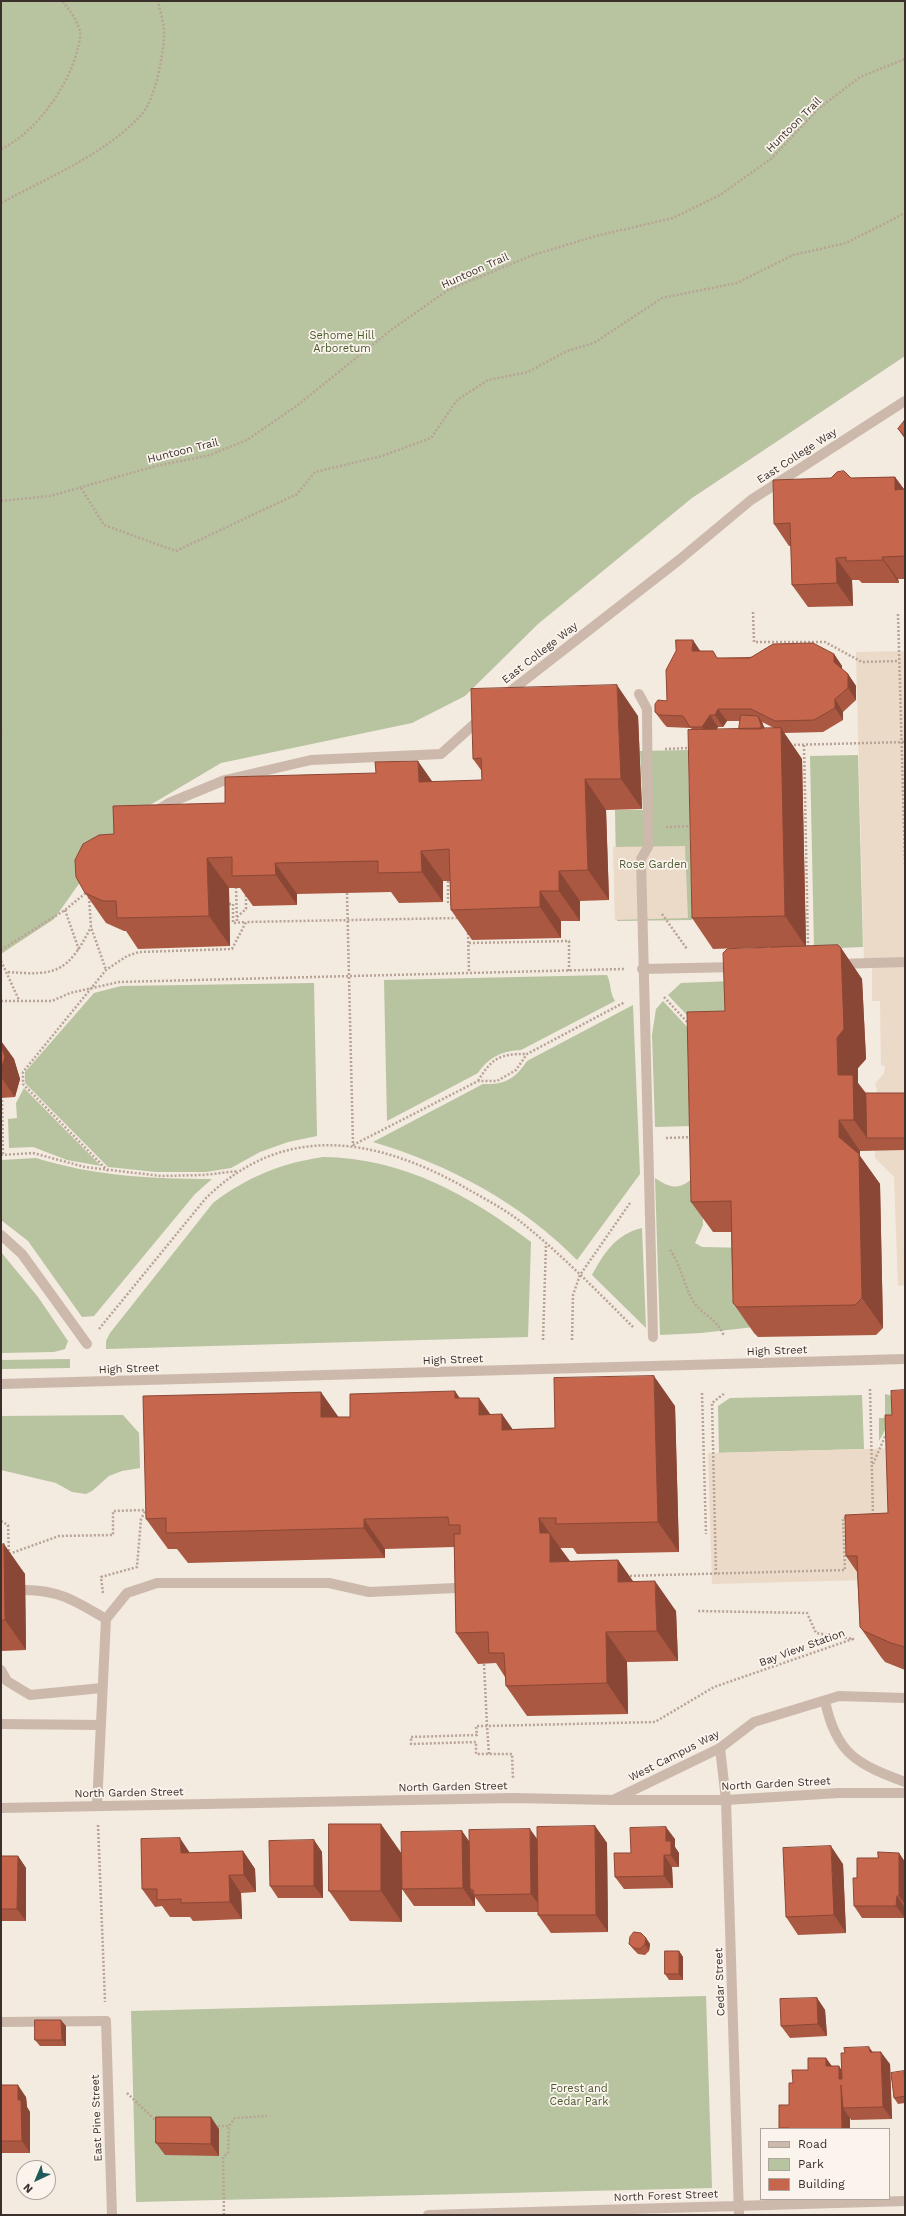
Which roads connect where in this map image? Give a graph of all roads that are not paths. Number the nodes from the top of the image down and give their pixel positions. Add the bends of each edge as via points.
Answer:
1 (905, 401) edge
2 (639, 694) dead end
3 (497, 702) edge
4 (486, 713) edge
5 (148, 816) edge
6 (905, 962) edge
7 (809, 965) edge
8 (749, 966) edge
9 (643, 972) junction
10 (1, 1235) edge
11 (653, 1337) dead end
12 (86, 1344) road end
13 (905, 1360) edge
14 (1, 1384) edge
15 (455, 1588) edge
16 (25, 1590) dead end
17 (106, 1619) junction
18 (1, 1670) edge
19 (102, 1688) junction
20 (905, 1698) edge
21 (825, 1701) junction
22 (1, 1724) edge
23 (101, 1725) junction
24 (720, 1748) junction
25 (905, 1782) edge
26 (905, 1793) edge
27 (613, 1800) junction
28 (726, 1800) junction
29 (97, 1806) junction
30 (1, 1808) edge
31 (1, 2022) edge
32 (905, 2201) edge
33 (739, 2210) edge
34 (112, 2215) edge
35 (428, 2215) edge

1 - 3 street, East College Way via 751,500 679,560
2 - 9 street via 647,709 648,846 641,860
4 - 5 street via 441,754 311,760 225,780 169,803
6 - 7 street
8 - 9 street
9 - 11 street
10 - 12 street via 22,1254
13 - 14 street, High Street
15 - 17 street via 369,1592 329,1583 157,1583 127,1593
16 - 17 street via 46,1590 73,1600
17 - 19 street
18 - 19 street via 7,1681 30,1695
19 - 23 street
20 - 21 street, West Campus Way via 839,1696
21 - 24 street, West Campus Way via 754,1722
21 - 25 street via 829,1722 840,1744 859,1762
22 - 23 street
23 - 29 street
24 - 27 street, West Campus Way
24 - 28 street, Cedar Street
26 - 28 street, North Garden Street via 839,1793
27 - 28 street, North Garden Street
27 - 29 street, North Garden Street via 513,1798
28 - 33 street, Cedar Street
29 - 30 street, North Garden Street
31 - 34 street, East Pine Street via 106,2021
32 - 33 street, North Forest Street
33 - 35 street, North Forest Street

